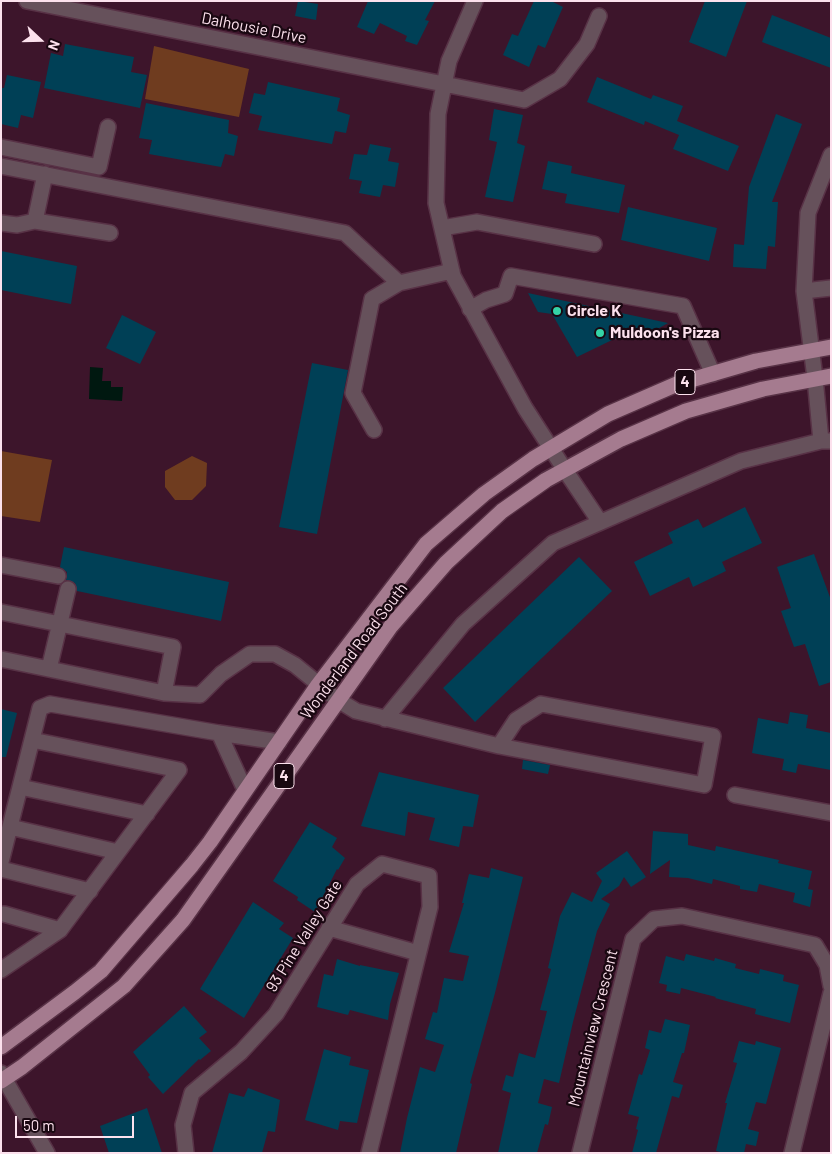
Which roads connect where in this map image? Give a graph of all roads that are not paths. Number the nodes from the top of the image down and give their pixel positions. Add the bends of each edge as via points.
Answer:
1 (27, 1) edge
2 (475, 1) edge
3 (599, 16) dead end
4 (444, 84) junction
5 (108, 127) dead end
6 (1, 147) edge
7 (831, 155) edge
8 (1, 166) edge
9 (44, 174) junction
10 (35, 221) junction
11 (1, 223) edge
12 (442, 228) junction
13 (110, 233) dead end
14 (594, 244) dead end
15 (452, 271) junction
16 (399, 283) junction
17 (831, 288) edge
18 (804, 291) junction
19 (470, 309) junction
20 (831, 347) edge
21 (810, 350) junction
22 (713, 374) junction
23 (831, 376) edge
24 (816, 378) junction
25 (374, 430) dead end
26 (826, 441) edge
27 (551, 448) junction
28 (564, 470) junction
29 (600, 522) junction
30 (1, 565) edge
31 (58, 576) dead end
32 (68, 589) dead end
33 (1, 612) edge
34 (59, 624) junction
35 (1, 660) edge
36 (49, 669) junction
37 (318, 685) junction
38 (164, 693) junction
39 (338, 700) junction
40 (385, 719) junction
41 (219, 733) junction
42 (32, 740) junction
43 (279, 742) junction
44 (499, 746) junction
45 (20, 786) junction
46 (245, 790) junction
47 (735, 796) dead end
48 (831, 813) edge
49 (147, 814) junction
50 (10, 827) junction
51 (118, 852) junction
52 (1, 862) edge
53 (1, 869) edge
54 (90, 890) junction
55 (2, 913) edge
56 (329, 928) junction
57 (60, 930) junction
58 (418, 953) junction
59 (1, 970) edge
60 (831, 986) edge
61 (831, 993) edge
62 (1, 1047) edge
63 (2, 1078) edge
64 (47, 1153) edge
65 (186, 1153) edge
66 (368, 1153) edge
67 (580, 1153) edge
68 (792, 1153) edge

1 - 4 street, Dalhousie Drive
2 - 4 street via 449,61
3 - 4 street, Dalhousie Drive via 588,44 560,79 524,100
4 - 12 street via 438,114 436,203
5 - 6 street via 99,167
7 - 18 street via 808,213
8 - 9 street
9 - 10 street
9 - 16 street via 346,233
10 - 11 street via 17,225
10 - 13 street
12 - 14 street via 477,222
12 - 15 street
15 - 16 street
15 - 19 street
16 - 25 street via 372,299 353,393
17 - 18 street
18 - 21 street
19 - 22 street via 505,294 511,276 683,306
19 - 27 street
20 - 21 main road, Wonderland Road South / 4
21 - 22 main road, Wonderland Road South / 4
21 - 24 street
22 - 27 main road, Wonderland Road South / 4 via 677,384 608,414
23 - 24 main road, Wonderland Road South / 4
24 - 26 street
24 - 28 main road, Wonderland Road South / 4 via 686,411 621,439
26 - 29 street via 741,461
27 - 28 street
27 - 37 main road, Wonderland Road South / 4 via 484,494 426,544
28 - 29 street
28 - 39 main road, Wonderland Road South / 4 via 502,511 446,563 391,626
29 - 40 street via 552,543 463,624
30 - 31 street
32 - 34 street
33 - 34 street
34 - 36 street
34 - 38 street via 173,647
35 - 36 street
36 - 38 street
37 - 38 street via 295,665 275,654 250,654 221,674 200,695
37 - 39 street
37 - 43 main road, Wonderland Road South / 4
39 - 40 street via 356,711
39 - 63 main road, Wonderland Road South / 4 via 183,920 124,986 22,1067
40 - 44 street
41 - 42 street via 50,704 40,708
41 - 43 street
41 - 46 street
42 - 45 street
42 - 49 street via 179,770
43 - 46 main road, Wonderland Road South / 4
44 - 44 street via 516,720 541,704 713,736 704,785
45 - 49 street
45 - 50 street
46 - 62 main road, Wonderland Road South / 4 via 192,866 101,971
47 - 48 street
49 - 51 street
50 - 51 street
50 - 52 street
51 - 54 street
53 - 54 street
54 - 57 street
55 - 57 street
56 - 58 street
56 - 58 street, 93 Pine Valley Gate via 357,884 382,864 429,876 430,907
56 - 65 street, 93 Pine Valley Gate via 276,1014 241,1052 192,1093 182,1125
57 - 59 street
58 - 66 street, 93 Pine Valley Gate
60 - 67 street, Mountainview Crescent via 827,965 815,945 682,916 654,919 633,939
61 - 68 street
63 - 64 street

